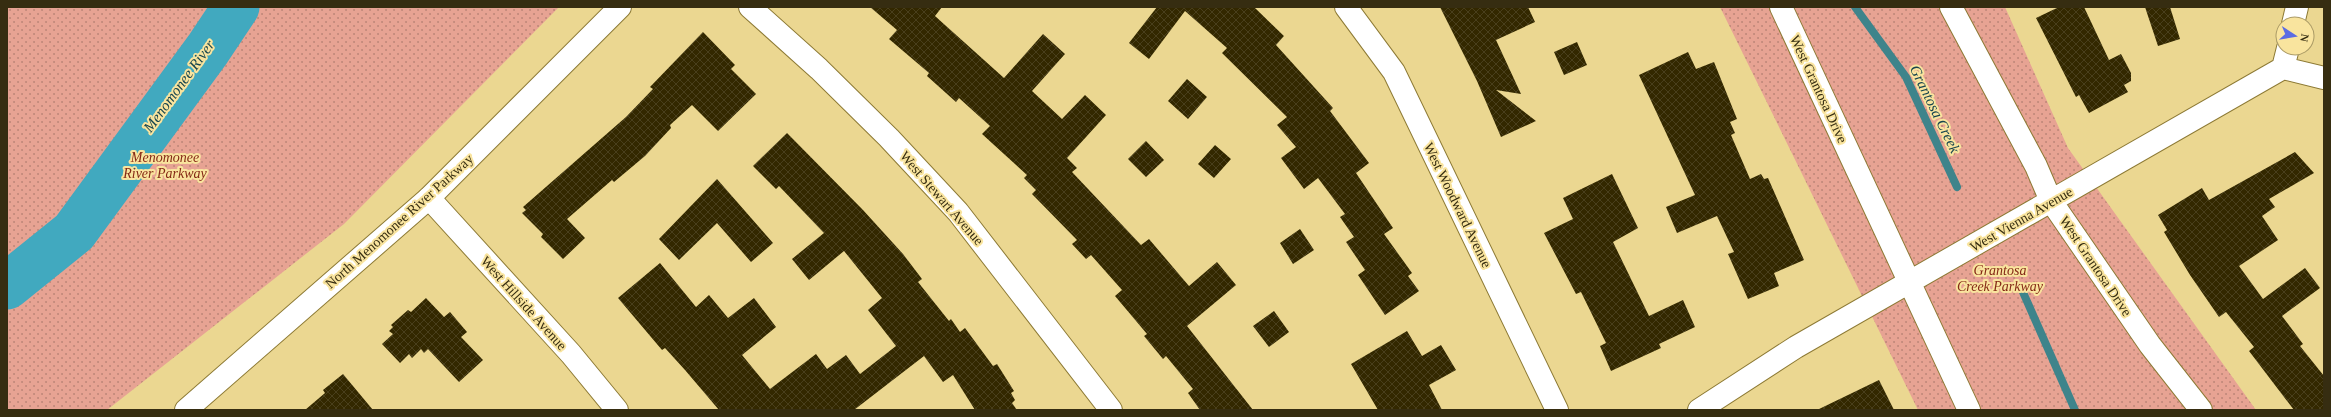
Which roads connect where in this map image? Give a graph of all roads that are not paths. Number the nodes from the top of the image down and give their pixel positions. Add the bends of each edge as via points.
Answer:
1 (620, 7) edge
2 (750, 7) edge
3 (1346, 7) edge
4 (1781, 7) edge
5 (1951, 7) edge
6 (2286, 58) edge
7 (2324, 78) edge
8 (428, 198) junction
9 (2051, 201) junction
10 (1909, 283) junction
11 (186, 410) edge
12 (617, 410) edge
13 (1111, 410) edge
14 (1557, 410) edge
15 (1699, 410) edge
16 (1969, 410) edge
17 (2201, 410) edge

1 - 8 street, North Menomonee River Parkway
2 - 13 street, West Stewart Avenue via 819,69 889,138 958,212
3 - 14 street, West Woodward Avenue via 1394,72
4 - 10 street, West Grantosa Drive
5 - 9 street, West Grantosa Drive via 2036,166
6 - 7 street
6 - 9 street, West Vienna Avenue
8 - 11 street, North Menomonee River Parkway
8 - 12 street, West Hillside Avenue via 571,354
9 - 10 street, West Vienna Avenue
9 - 17 street, West Grantosa Drive via 2150,345
10 - 15 street, West Vienna Avenue via 1796,347
10 - 16 street, West Grantosa Drive

